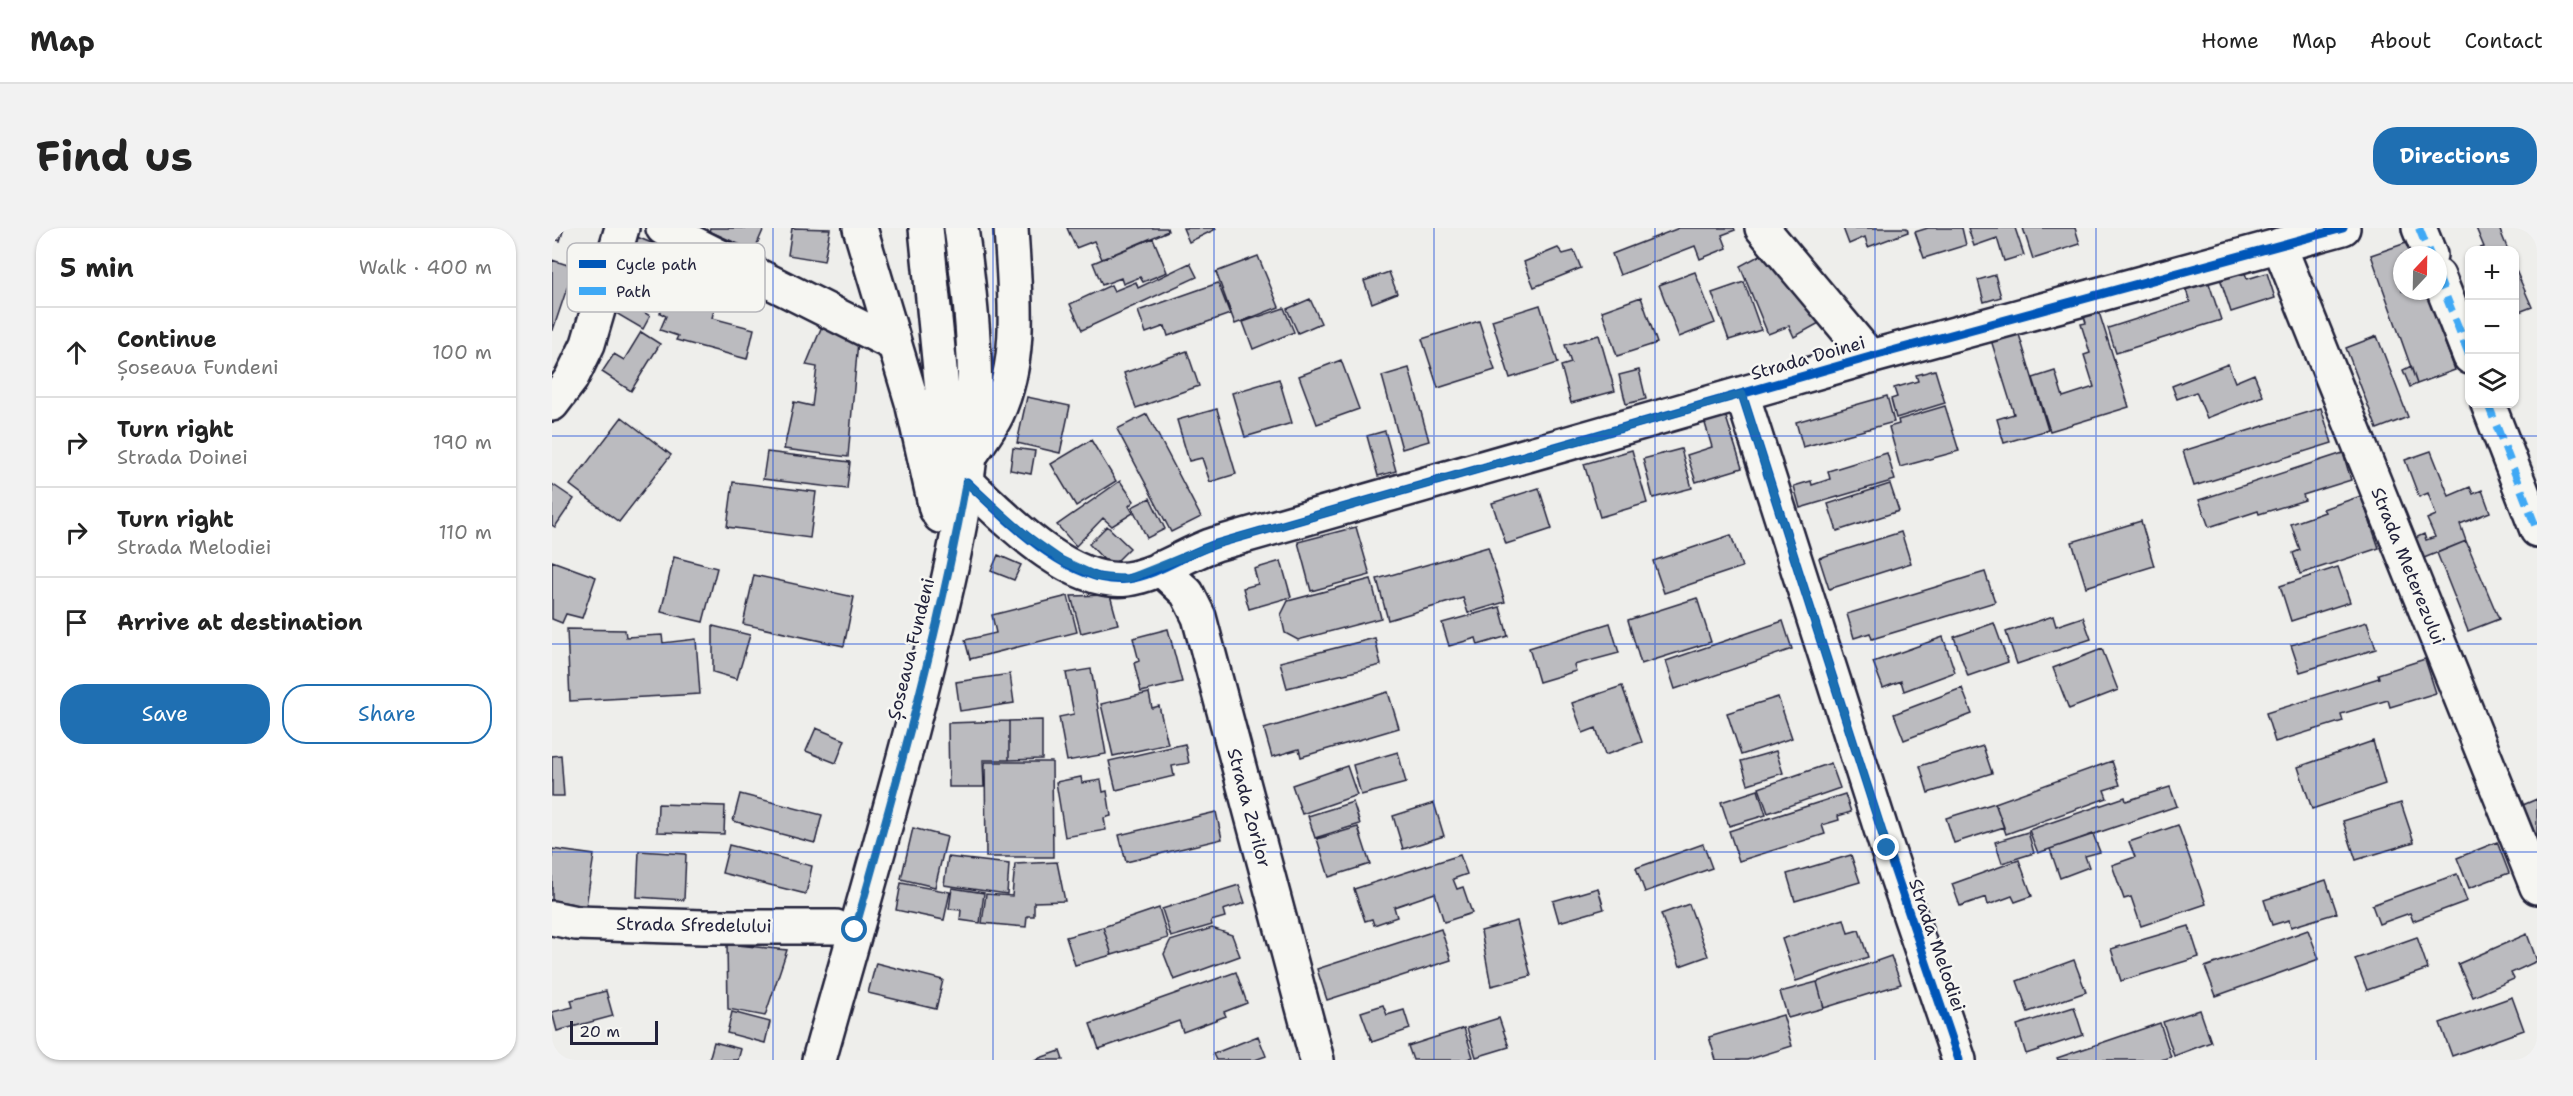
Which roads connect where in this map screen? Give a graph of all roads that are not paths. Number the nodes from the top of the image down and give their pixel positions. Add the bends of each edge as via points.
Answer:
1 (622, 228) edge
2 (663, 228) edge
3 (860, 228) edge
4 (926, 228) edge
5 (960, 228) edge
6 (1011, 228) edge
7 (1762, 228) edge
8 (2343, 228) edge
9 (2419, 228) edge
10 (618, 243) edge
11 (693, 243) edge
12 (2279, 245) junction
13 (2426, 246) edge
14 (765, 279) edge
15 (2447, 300) edge
16 (597, 312) edge
17 (894, 344) junction
18 (2468, 354) edge
19 (1870, 357) junction
20 (1742, 394) junction
21 (552, 404) edge
22 (2490, 408) edge
23 (968, 469) junction
24 (939, 523) junction
25 (2537, 530) edge
26 (1160, 568) junction
27 (2537, 887) edge
28 (552, 918) edge
29 (836, 927) junction
30 (799, 1060) edge
31 (819, 1060) edge
32 (1317, 1060) edge
33 (1959, 1060) edge

1 - 10 street
2 - 11 street
3 - 17 street
4 - 24 street, Șoseaua Fundeni via 946,440
5 - 23 street, Șoseaua Fundeni via 974,399
6 - 23 street, Șoseaua Fundeni via 1016,320 1011,369 996,415
7 - 19 street
8 - 12 street, Strada Doinei
9 - 13 street
12 - 19 street, Strada Doinei
12 - 27 street, Strada Meterezului
14 - 17 street
15 - 18 street
16 - 21 street via 571,379
17 - 24 street via 920,432
19 - 20 street, Strada Doinei
20 - 26 street, Strada Doinei via 1216,544
20 - 33 street, Strada Melodiei
22 - 25 street
23 - 26 street, Strada Doinei via 1033,541 1078,569 1115,580 1138,577
23 - 31 street, Șoseaua Fundeni via 948,580 913,724
24 - 29 street, Șoseaua Fundeni via 900,699
26 - 32 street, Strada Zorilor via 1187,592 1198,617
28 - 29 street, Strada Sfredelului via 588,923
29 - 30 street, Șoseaua Fundeni

